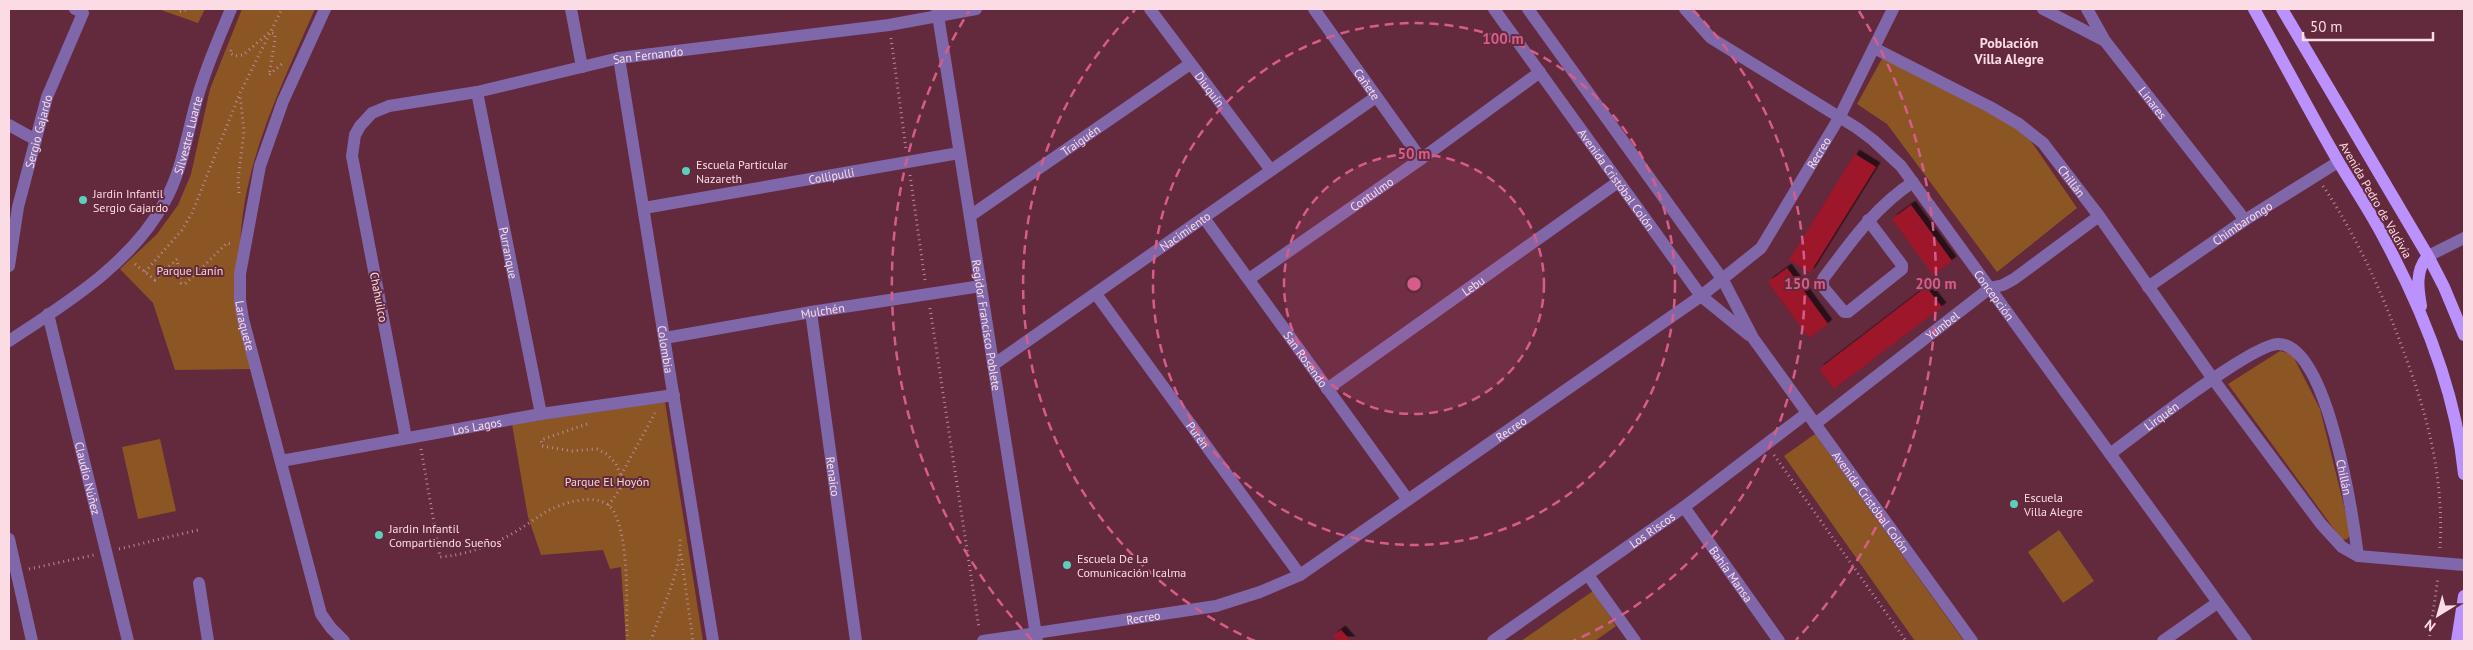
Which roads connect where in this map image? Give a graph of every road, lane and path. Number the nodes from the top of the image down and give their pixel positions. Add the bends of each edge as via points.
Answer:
1 (75, 9) edge
2 (179, 9) edge
3 (190, 9) edge
4 (232, 9) edge
5 (282, 9) edge
6 (325, 9) edge
7 (571, 9) edge
8 (976, 9) edge
9 (1150, 9) edge
10 (1314, 9) edge
11 (1494, 9) edge
12 (1528, 9) edge
13 (1685, 9) edge
14 (1893, 9) edge
15 (2043, 9) edge
16 (2087, 9) edge
17 (2254, 9) edge
18 (2282, 9) edge
19 (937, 13) edge
20 (890, 25) junction
21 (270, 32) junction
22 (2105, 41) junction
23 (233, 45) dead end
24 (1874, 48) junction
25 (305, 52) junction
26 (619, 58) junction
27 (1190, 64) junction
28 (582, 67) junction
29 (1540, 72) junction
30 (477, 92) junction
31 (1376, 97) junction
32 (1839, 118) junction
33 (9, 125) edge
34 (36, 140) junction
35 (959, 153) junction
36 (352, 156) joint
37 (1421, 159) junction
38 (908, 162) junction
39 (2338, 162) junction
40 (1270, 169) junction
41 (2316, 176) junction
42 (1618, 182) junction
43 (1912, 182) junction
44 (644, 208) junction
45 (970, 216) junction
46 (2099, 216) junction
47 (1204, 218) junction
48 (1868, 220) junction
49 (2245, 220) junction
50 (2464, 238) edge
51 (245, 255) junction
52 (125, 256) junction
53 (2428, 256) junction
54 (9, 266) edge
55 (145, 272) junction
56 (1249, 279) junction
57 (1723, 280) junction
58 (981, 286) junction
59 (2148, 287) junction
60 (1990, 288) junction
61 (928, 294) junction
62 (1096, 294) junction
63 (1701, 296) junction
64 (811, 312) junction
65 (48, 314) junction
66 (2425, 326) junction
67 (2464, 336) edge
68 (665, 338) junction
69 (1753, 338) junction
70 (9, 339) edge
71 (993, 365) junction
72 (2213, 379) junction
73 (1327, 389) junction
74 (674, 395) junction
75 (660, 397) junction
76 (601, 405) junction
77 (541, 414) junction
78 (1811, 418) junction
79 (413, 437) junction
80 (1767, 444) junction
81 (2110, 454) junction
82 (281, 461) junction
83 (2464, 474) edge
84 (621, 476) junction
85 (1408, 500) junction
86 (608, 506) junction
87 (1684, 507) junction
88 (679, 532) dead end
89 (9, 539) edge
90 (681, 551) junction
91 (2358, 556) junction
92 (2439, 562) junction
93 (2464, 565) edge
94 (1300, 575) junction
95 (1588, 575) junction
96 (200, 583) dead end
97 (2464, 596) edge
98 (2217, 603) junction
99 (981, 636) edge
100 (1037, 638) edge
101 (32, 641) edge
102 (128, 641) edge
103 (208, 641) edge
104 (344, 641) edge
105 (627, 641) edge
106 (651, 641) edge
107 (693, 641) edge
108 (713, 641) edge
109 (856, 641) edge
110 (1493, 641) edge
111 (1635, 641) edge
112 (1779, 641) edge
113 (1906, 641) edge
114 (1972, 641) edge
115 (2163, 641) edge
116 (2246, 641) edge
117 (2429, 641) edge
118 (2457, 641) edge

1 - 34 street, Sergio Gajardo via 83,13 47,96
2 - 3 path via 178,12
4 - 52 street, Silvestre Luarte via 202,83 173,185 156,218
5 - 21 path
6 - 25 street, Laraquete
7 - 28 street
8 - 19 street, San Fernando
9 - 27 street, Diuquín
10 - 31 street, Cañete
11 - 29 street, Avenida Cristóbal Colón
12 - 57 street, Avenida Cristóbal Colón
13 - 32 street, Concepción via 1711,38
14 - 24 street, Recreo
15 - 22 street, Linares
16 - 22 street
17 - 39 main road, Avenida Pedro de Valdivia
18 - 53 main road, Avenida Pedro de Valdivia
19 - 20 street, San Fernando
19 - 35 street, Regidor Francisco Poblete
20 - 26 street, San Fernando
20 - 38 path
21 - 23 path via 243,55 230,53
21 - 25 path via 275,34 275,40 269,75 298,50
21 - 55 path via 240,93 192,213 182,230
22 - 49 street, Linares
24 - 32 street, Recreo
24 - 46 street, Chillán via 2019,124 2043,143
25 - 51 street, Laraquete via 280,107 260,166
26 - 28 street, San Fernando
26 - 44 street, Colombia
27 - 40 street, Diuquín
27 - 45 street, Traiguén
28 - 30 street, San Fernando
29 - 37 street, Contulmo
29 - 42 street, Avenida Cristóbal Colón
30 - 36 street, San Fernando via 372,113 360,126
30 - 77 street, Purranque
31 - 37 street, Cañete
31 - 40 street, Nacimiento
32 - 43 street, Concepción via 1874,140
32 - 57 street, Recreo via 1761,248
33 - 34 street
34 - 54 street, Sergio Gajardo via 18,207
35 - 38 street, Collipulli
35 - 45 street, Regidor Francisco Poblete
36 - 79 street, Chahuilco
37 - 56 street, Contulmo
38 - 44 street, Collipulli
38 - 61 path
39 - 41 street, Chimbarongo
39 - 66 main road, Avenida Pedro de Valdivia via 2386,242
40 - 47 street, Nacimiento
41 - 49 street, Chimbarongo
41 - 92 path via 2366,260 2419,389 2438,480 2441,517
42 - 63 street, Avenida Cristóbal Colón
42 - 73 street, Lebu
43 - 48 street via 1891,196
43 - 60 street, Concepción
44 - 68 street, Colombia
45 - 58 street, Regidor Francisco Poblete
46 - 59 street, Chillán
46 - 60 street, Yumbel via 2014,279
47 - 56 street, San Rosendo
47 - 62 street, Nacimiento
48 - 48 street via 1823,279 1823,287 1844,312 1902,269
49 - 59 street, Chimbarongo
50 - 53 street
51 - 55 path via 227,243 184,284 181,283 178,258 155,280
51 - 82 street, Laraquete via 239,287 241,310
52 - 55 path
52 - 65 street, Silvestre Luarte
53 - 66 main road via 2419,271 2418,289
53 - 67 main road, Avenida Pedro de Valdivia
56 - 73 street, San Rosendo
57 - 63 street, Recreo
57 - 69 street, Avenida Cristóbal Colón
58 - 61 street, Mulchén
58 - 71 street, Regidor Francisco Poblete
59 - 72 street, Chillán
60 - 78 street, Yumbel
60 - 81 street, Concepción
61 - 64 street, Mulchén
61 - 99 path
62 - 71 street, Nacimiento
62 - 94 street, Purén
63 - 69 street, Avenida Cristóbal Colón
63 - 85 street, Recreo
64 - 68 street, Mulchén
64 - 109 street, Renaico
65 - 70 street, Silvestre Luarte
65 - 102 street, Claudio Núñez
66 - 83 main road, Avenida Pedro de Valdivia via 2453,412
68 - 74 street, Colombia
69 - 78 street, Avenida Cristóbal Colón
71 - 100 street, Regidor Francisco Poblete
72 - 81 street, Lirquén
72 - 91 street, Chillán via 2321,524 2342,547
72 - 91 street, Chillán via 2277,344 2290,346 2300,355 2332,419 2347,483
73 - 85 street, San Rosendo
74 - 75 street, Los Lagos
74 - 108 street, Colombia
75 - 76 street, Los Lagos
75 - 84 path via 660,403
76 - 77 street, Los Lagos
76 - 84 path via 604,418 541,440 542,446 572,451 598,449 616,464
77 - 79 street, Los Lagos
78 - 80 street, Los Riscos
78 - 114 street, Avenida Cristóbal Colón
79 - 82 street, Los Lagos
79 - 86 path via 440,557 465,555 503,539 560,506 585,500
80 - 87 street, Los Riscos
80 - 113 path
81 - 98 street, Concepción
82 - 104 street, Laraquete via 321,614
84 - 86 path via 620,489
85 - 94 street, Recreo
86 - 105 path via 613,510 623,542
87 - 95 street, Los Riscos
87 - 112 street, Bahía Mansa
88 - 90 path
89 - 101 street
90 - 106 path
90 - 107 path
91 - 92 street, Chillán
92 - 93 street, Chillán
92 - 117 path
94 - 100 street, Recreo via 1216,606
95 - 110 street, Los Riscos
95 - 111 street
96 - 103 street
97 - 118 main road
98 - 115 street
98 - 116 street, Concepción
99 - 100 street, Recreo

